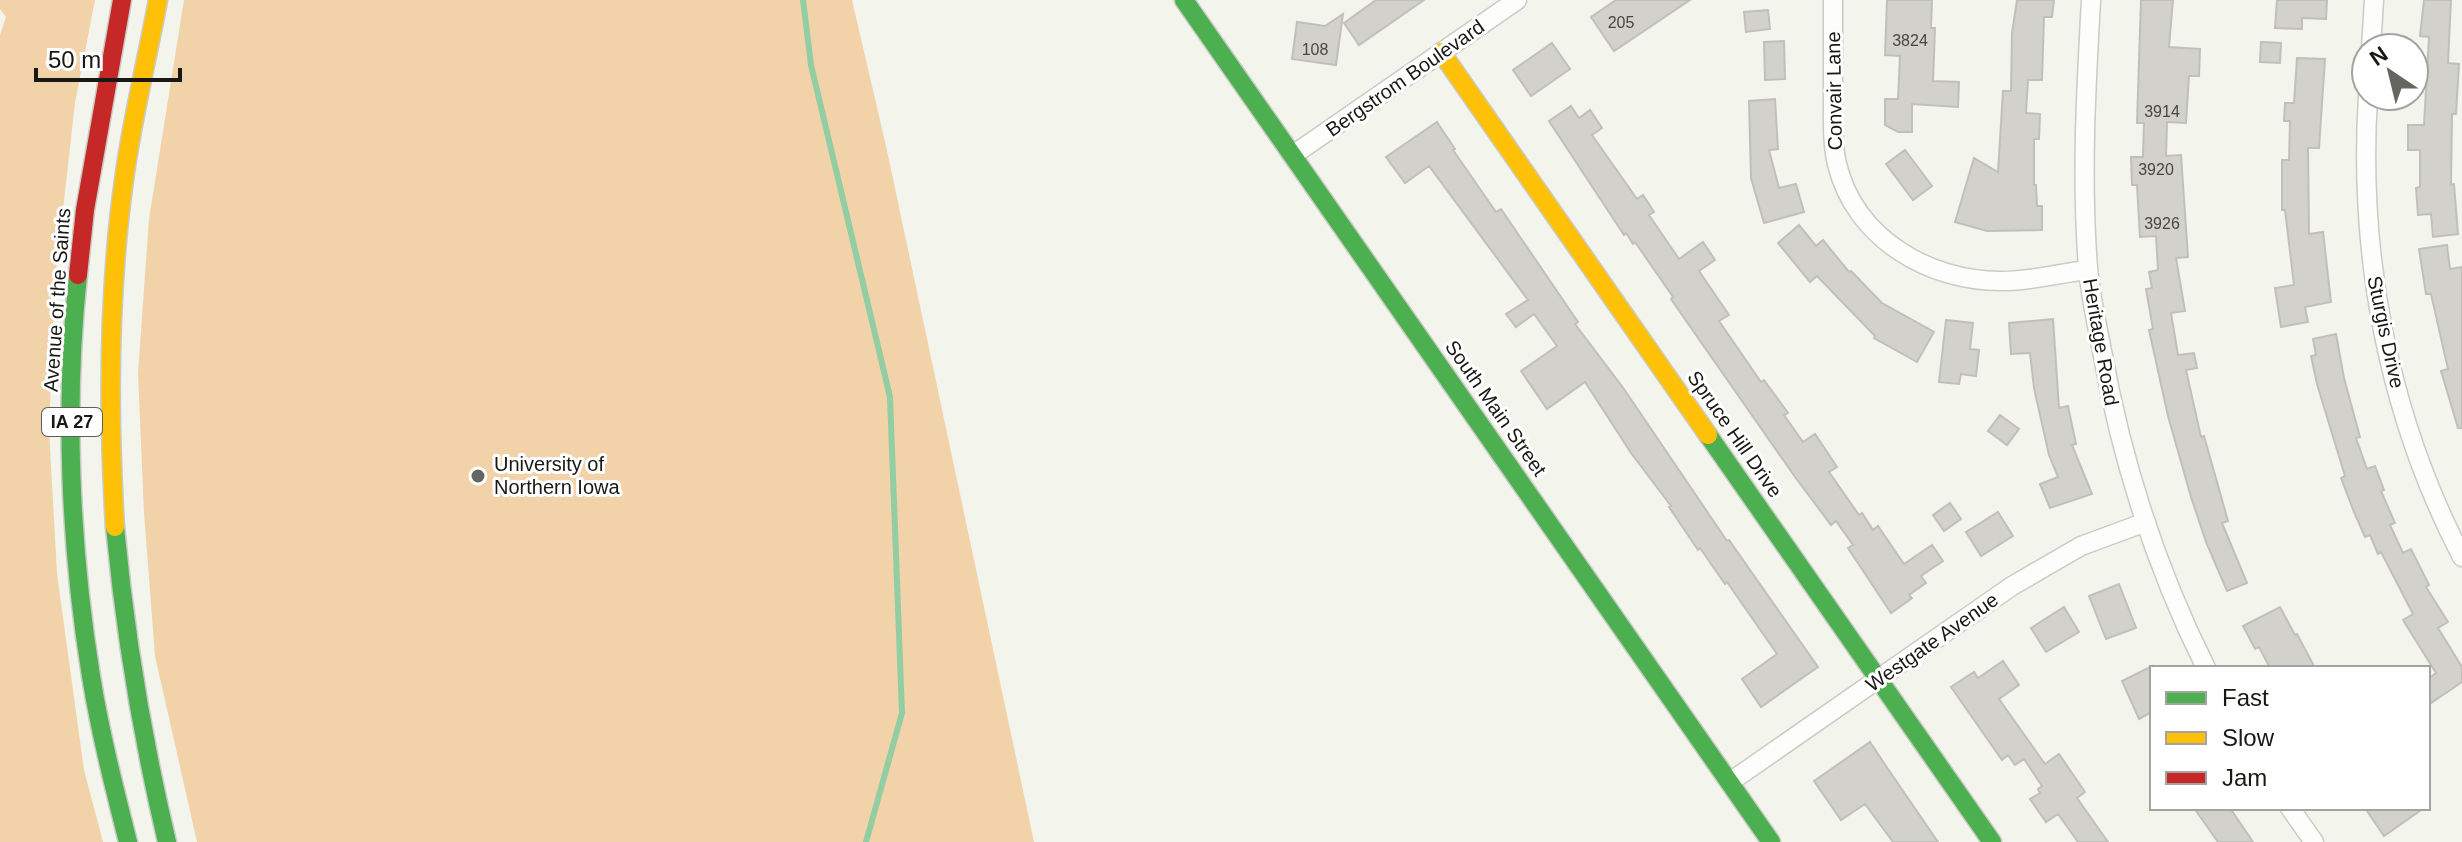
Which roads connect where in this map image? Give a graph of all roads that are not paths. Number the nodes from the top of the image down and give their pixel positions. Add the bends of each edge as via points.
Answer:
1 (122, 0) edge
2 (158, 0) edge
3 (1184, 0) edge
4 (1517, 0) edge
5 (1833, 0) edge
6 (2091, 0) edge
7 (2374, 0) edge
8 (2372, 32) edge
9 (1441, 52) junction
10 (2367, 112) edge
11 (1293, 155) junction
12 (2088, 270) junction
13 (2146, 522) junction
14 (2462, 557) edge
15 (2205, 666) edge
16 (1878, 679) junction
17 (1730, 782) junction
18 (2291, 810) edge
19 (128, 842) edge
20 (167, 842) edge
21 (1771, 842) edge
22 (1992, 842) edge
23 (2314, 842) edge

1 - 19 main road, Avenue of the Saints / IA 27 via 85,210 71,391 75,535 91,674
2 - 20 main road, IA 27 via 122,200 110,448 131,668 142,742
3 - 11 main road, South Main Street
4 - 9 street, Bergstrom Boulevard
5 - 12 street, Convair Lane via 1834,144 1845,188 1870,227 1914,260 1969,278 2004,281
6 - 12 street, Heritage Road via 2085,136
7 - 8 street
9 - 11 street, Bergstrom Boulevard
9 - 16 main road, Spruce Hill Drive
10 - 14 street, Sturgis Drive via 2365,178 2374,290 2385,344 2436,506
11 - 17 main road, South Main Street
12 - 13 street, Heritage Road via 2119,434
13 - 15 street, Heritage Road via 2166,582
13 - 16 street, Westgate Avenue via 2051,562
16 - 17 street, Westgate Avenue
16 - 22 main road, Spruce Hill Drive
17 - 21 main road, South Main Street
18 - 23 street

